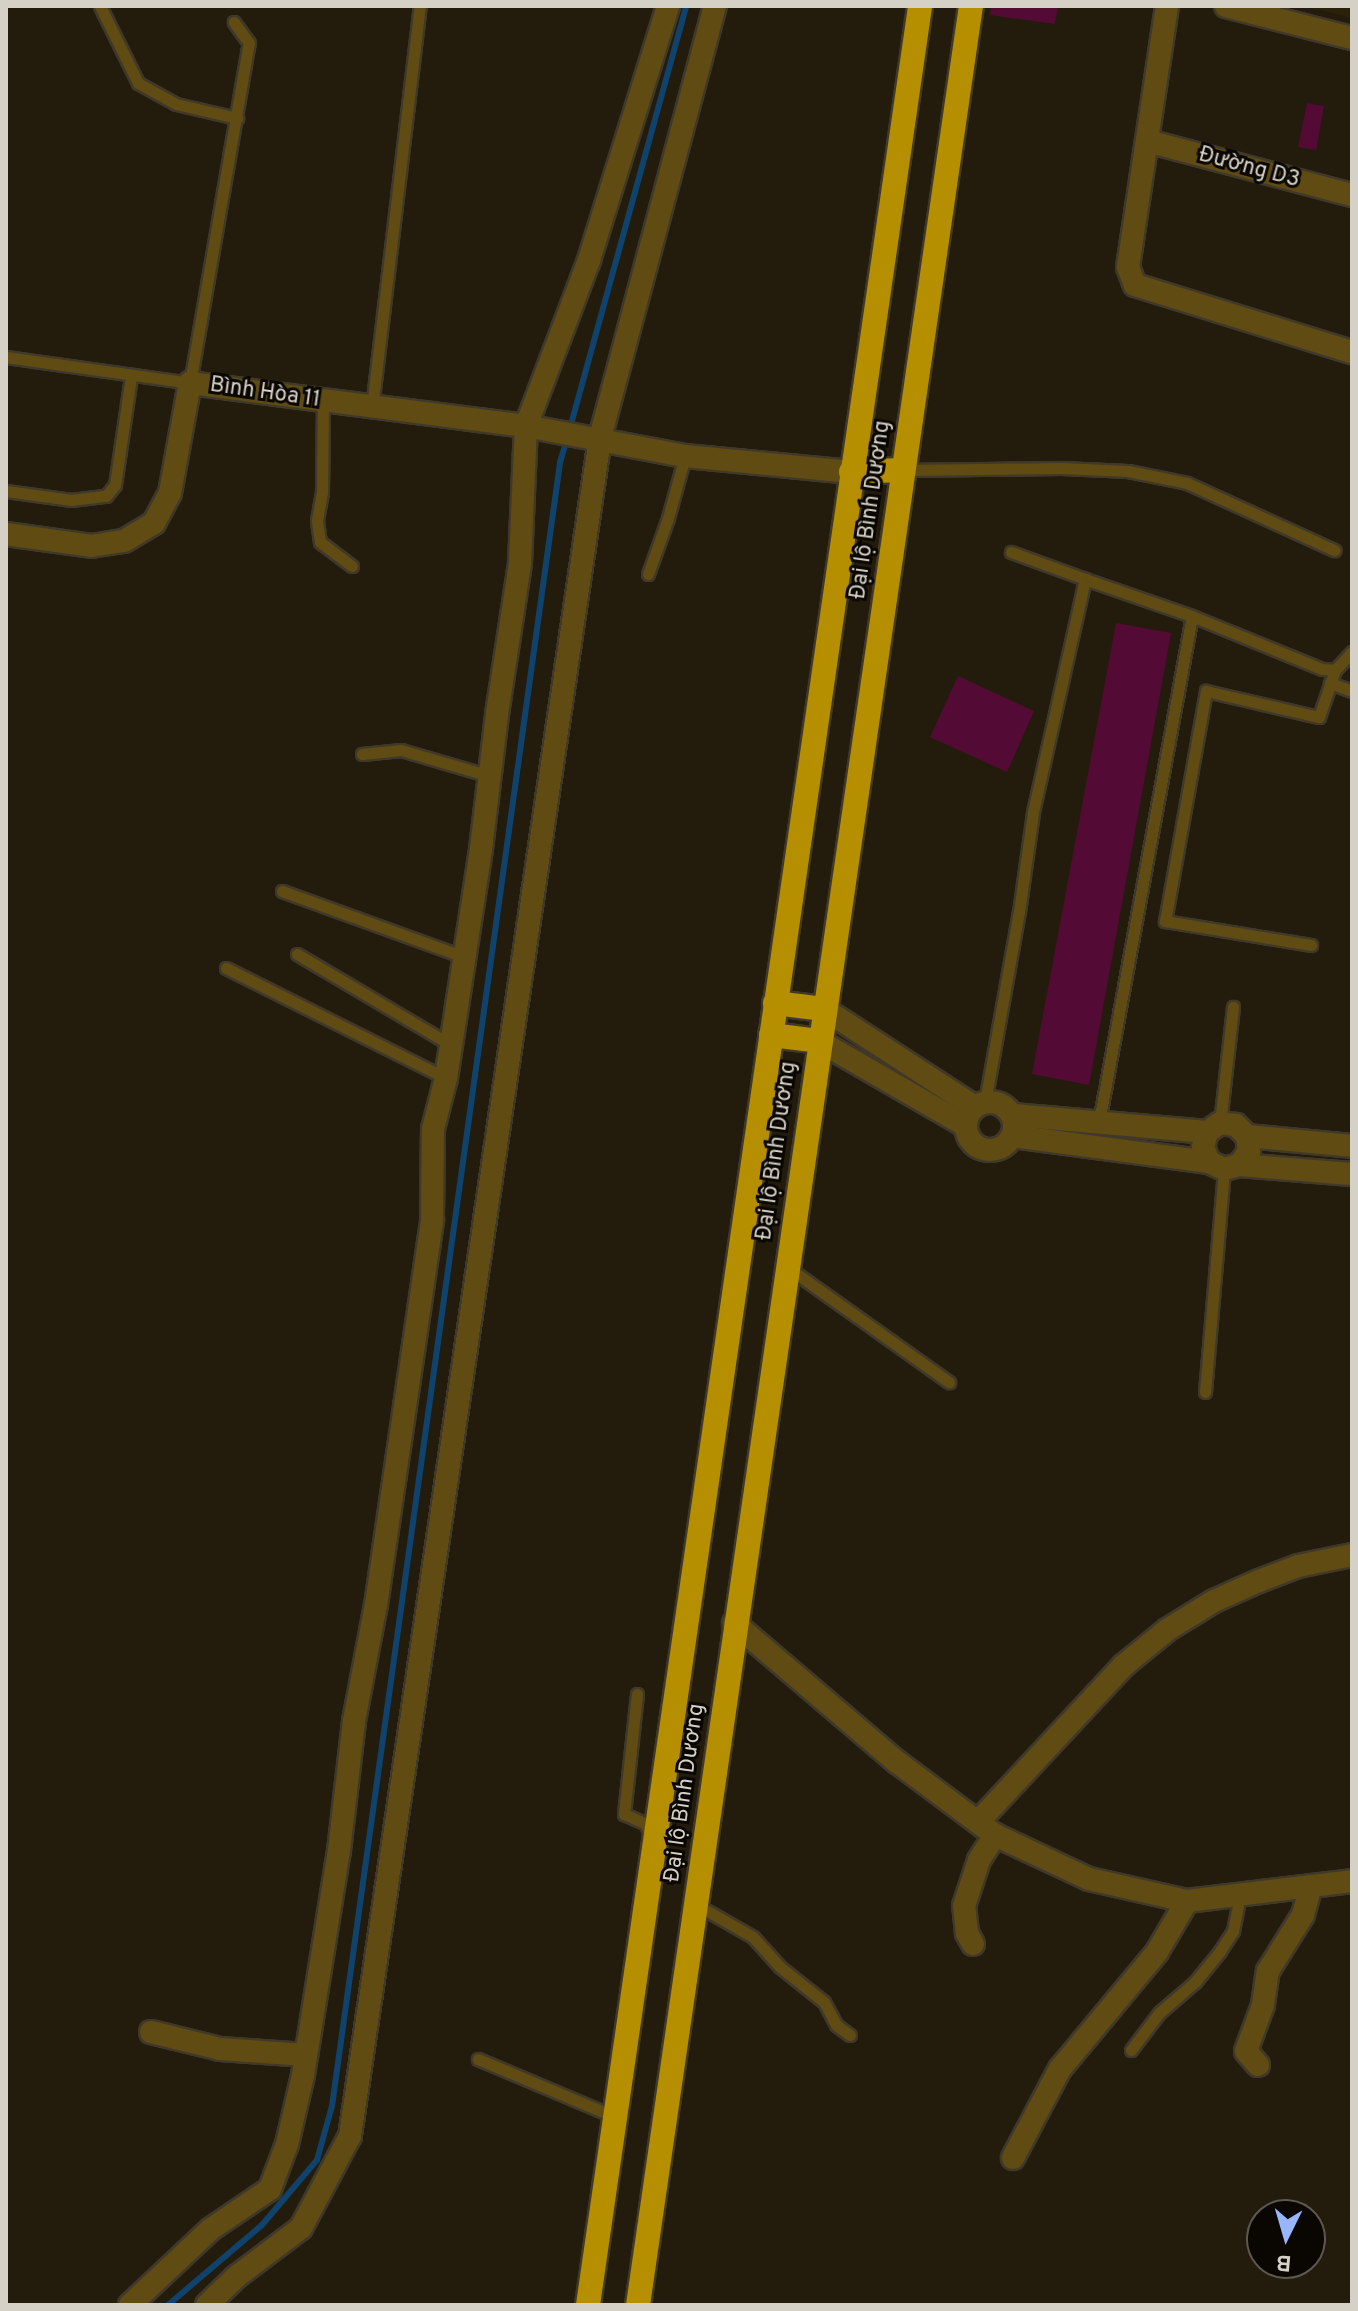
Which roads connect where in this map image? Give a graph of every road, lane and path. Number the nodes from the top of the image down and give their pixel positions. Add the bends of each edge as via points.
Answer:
1 (100, 6) edge
2 (420, 6) edge
3 (668, 6) edge
4 (715, 6) edge
5 (920, 6) edge
6 (971, 6) edge
7 (1167, 6) edge
8 (1226, 6) edge
9 (234, 22) dead end
10 (1352, 38) edge
11 (237, 118) junction
12 (1147, 141) junction
13 (1352, 195) edge
14 (1352, 352) edge
15 (6, 357) edge
16 (131, 377) junction
17 (190, 383) junction
18 (323, 400) junction
19 (372, 408) junction
20 (534, 429) junction
21 (600, 438) junction
22 (685, 456) junction
23 (902, 470) junction
24 (851, 472) junction
25 (6, 491) edge
26 (6, 534) edge
27 (1334, 550) dead end
28 (1011, 552) dead end
29 (352, 566) dead end
30 (648, 574) dead end
31 (1085, 579) junction
32 (1192, 616) junction
33 (1352, 652) edge
34 (1335, 670) junction
35 (1330, 683) junction
36 (1352, 691) edge
37 (362, 754) dead end
38 (490, 776) junction
39 (282, 891) dead end
40 (1311, 945) dead end
41 (297, 954) dead end
42 (462, 956) junction
43 (226, 968) dead end
44 (775, 1003) junction
45 (1233, 1007) dead end
46 (824, 1009) junction
47 (771, 1035) junction
48 (819, 1041) junction
49 (449, 1044) junction
50 (446, 1078) junction
51 (975, 1112) junction
52 (1099, 1122) junction
53 (1013, 1125) junction
54 (1214, 1127) junction
55 (1247, 1136) junction
56 (1352, 1146) edge
57 (1224, 1165) junction
58 (1352, 1174) edge
59 (787, 1267) junction
60 (949, 1382) dead end
61 (1205, 1392) dead end
62 (1352, 1555) edge
63 (734, 1623) junction
64 (637, 1694) dead end
65 (987, 1828) junction
66 (655, 1846) junction
67 (1352, 1881) edge
68 (1311, 1886) junction
69 (1240, 1894) junction
70 (1187, 1901) junction
71 (696, 1905) junction
72 (973, 1944) dead end
73 (151, 2032) dead end
74 (850, 2035) dead end
75 (1131, 2050) dead end
76 (306, 2055) junction
77 (478, 2059) dead end
78 (1258, 2065) dead end
79 (615, 2117) junction
80 (1013, 2158) dead end
81 (130, 2305) edge
82 (207, 2305) edge
83 (588, 2305) edge
84 (638, 2305) edge

1 - 11 lane via 138,83 176,104
2 - 19 lane
3 - 20 street
4 - 21 street
5 - 24 highway, Đại lộ Bình Dương
6 - 23 highway, Đại lộ Bình Dương
7 - 12 street
8 - 10 street
9 - 11 lane via 249,43
11 - 17 lane
12 - 13 street, Đường D3
12 - 14 street via 1128,267 1135,285
15 - 16 lane
16 - 17 lane
16 - 25 lane via 115,485 106,496 71,500
17 - 18 street, Bình Hòa 11
17 - 26 street, Bình Hòa 11 via 170,493 154,523 124,541 91,546
18 - 19 street, Bình Hòa 11
18 - 29 lane via 320,542
19 - 20 street, Bình Hòa 11
20 - 21 street, Bình Hòa 11
20 - 38 street
21 - 22 street, Bình Hòa 11
21 - 82 street via 350,2136 301,2228
22 - 24 street, Bình Hòa 11
22 - 30 lane
23 - 24 highway
23 - 27 lane via 1128,471 1187,483
23 - 46 highway, Đại lộ Bình Dương
24 - 44 highway, Đại lộ Bình Dương
28 - 31 lane
31 - 32 lane
31 - 51 lane
32 - 34 lane
32 - 52 lane
33 - 34 lane
34 - 35 lane
35 - 36 lane
35 - 40 lane via 1319,717 1206,691 1165,921
37 - 38 lane via 401,750
38 - 42 street
39 - 42 lane
41 - 49 lane
42 - 49 street
43 - 50 lane
44 - 46 highway
44 - 47 highway, Đại lộ Bình Dương
45 - 54 lane
46 - 48 highway, Đại lộ Bình Dương
46 - 51 street
47 - 48 highway
47 - 66 highway, Đại lộ Bình Dương
48 - 51 street
48 - 59 highway, Đại lộ Bình Dương
49 - 50 street
50 - 76 street via 433,1129 432,1219
51 - 53 street via 1001,1103
51 - 53 street via 970,1139 979,1147 1005,1146
52 - 53 street
52 - 54 street
53 - 57 street
54 - 55 street via 1236,1125
54 - 57 street via 1203,1147
55 - 56 street
55 - 57 street via 1249,1152
57 - 58 street
57 - 61 lane
59 - 60 lane
59 - 63 highway, Đại lộ Bình Dương
62 - 65 street via 1259,1581 1167,1630 1123,1666
63 - 65 street via 897,1762
63 - 71 highway, Đại lộ Bình Dương
64 - 66 lane via 624,1814 646,1824
65 - 70 street via 1089,1879
65 - 72 street via 964,1906
66 - 79 highway, Đại lộ Bình Dương
67 - 68 street
68 - 69 street
68 - 78 street via 1303,1915 1268,1971 1263,2005 1246,2051
69 - 70 street
69 - 75 lane via 1233,1931 1220,1951
70 - 80 street via 1157,1952 1060,2069
71 - 74 lane via 753,1937 824,2002 836,2025
71 - 84 highway, Đại lộ Bình Dương
73 - 76 street via 220,2049
76 - 81 street via 287,2144 270,2189 211,2229
77 - 79 lane
79 - 83 highway, Đại lộ Bình Dương

